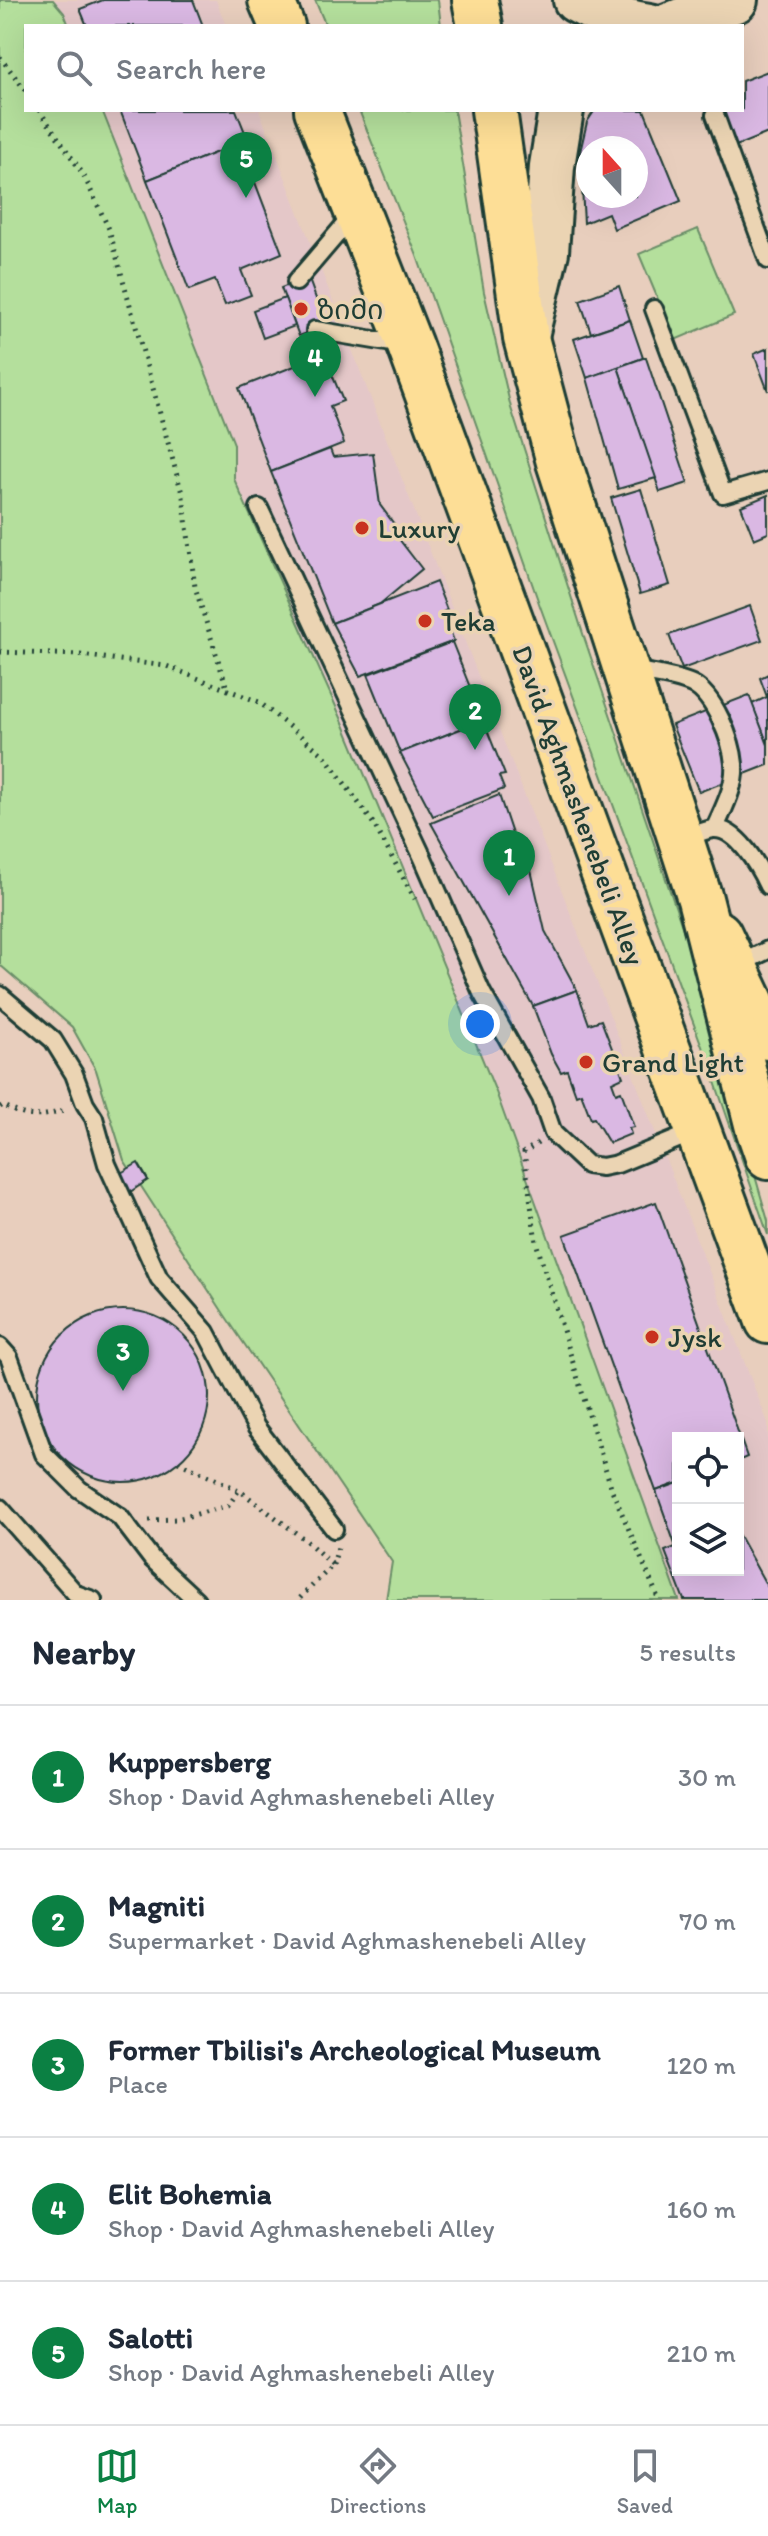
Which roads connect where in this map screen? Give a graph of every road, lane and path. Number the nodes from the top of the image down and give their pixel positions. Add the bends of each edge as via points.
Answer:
1 (271, 0) edge
2 (475, 0) edge
3 (576, 0) edge
4 (735, 0) edge
5 (281, 24) edge
6 (480, 24) edge
7 (631, 24) edge
8 (673, 24) edge
9 (0, 57) edge
10 (24, 88) edge
11 (40, 112) edge
12 (318, 112) edge
13 (494, 112) edge
14 (561, 112) edge
15 (715, 115) dead end
16 (358, 210) junction
17 (768, 260) edge
18 (296, 282) dead end
19 (654, 309) dead end
20 (315, 330) dead end
21 (526, 338) junction
22 (410, 346) junction
23 (768, 481) edge
24 (259, 508) dead end
25 (0, 652) edge
26 (628, 669) junction
27 (227, 689) junction
28 (698, 834) junction
29 (768, 886) edge
30 (700, 899) junction
31 (416, 901) dead end
32 (752, 958) edge
33 (0, 995) edge
34 (768, 1037) edge
35 (85, 1104) junction
36 (0, 1107) edge
37 (699, 1130) junction
38 (553, 1133) junction
39 (768, 1157) edge
40 (768, 1321) edge
41 (0, 1347) edge
42 (178, 1462) dead end
43 (239, 1490) junction
44 (0, 1508) edge
45 (120, 1517) junction
46 (334, 1529) dead end
47 (93, 1600) edge
48 (196, 1600) edge
49 (298, 1600) edge
50 (659, 1600) edge

1 - 5 main road
2 - 6 main road
3 - 7 street
4 - 8 street
9 - 10 path
11 - 27 path via 83,174 109,229 183,497 195,587
12 - 16 main road, David Aghmashenebeli Alley
13 - 21 main road
14 - 21 street via 546,252
15 - 17 lane
16 - 18 lane
16 - 22 main road, David Aghmashenebeli Alley
19 - 23 lane via 723,494
20 - 22 lane
21 - 26 main road via 559,462
22 - 37 main road, David Aghmashenebeli Alley
24 - 38 lane via 482,993 541,1098
25 - 27 path via 166,666
26 - 28 main road
26 - 28 lane via 692,684 710,698 724,729 734,765 730,793
27 - 31 path via 259,702 325,756 373,823
28 - 29 lane via 731,834 759,866
28 - 30 main road
30 - 32 main road
30 - 39 main road
32 - 34 main road
33 - 35 lane via 53,1040
35 - 36 path via 40,1117
35 - 46 lane via 159,1278 206,1332 256,1427
37 - 38 lane via 602,1167 587,1165
37 - 40 main road, David Aghmashenebeli Alley
38 - 50 path via 524,1152 536,1242 612,1490
41 - 45 lane via 9,1357 44,1454 79,1489
42 - 43 path
43 - 45 path via 228,1506 177,1519
43 - 49 path via 333,1565
44 - 47 lane via 76,1594
45 - 48 lane via 152,1559

